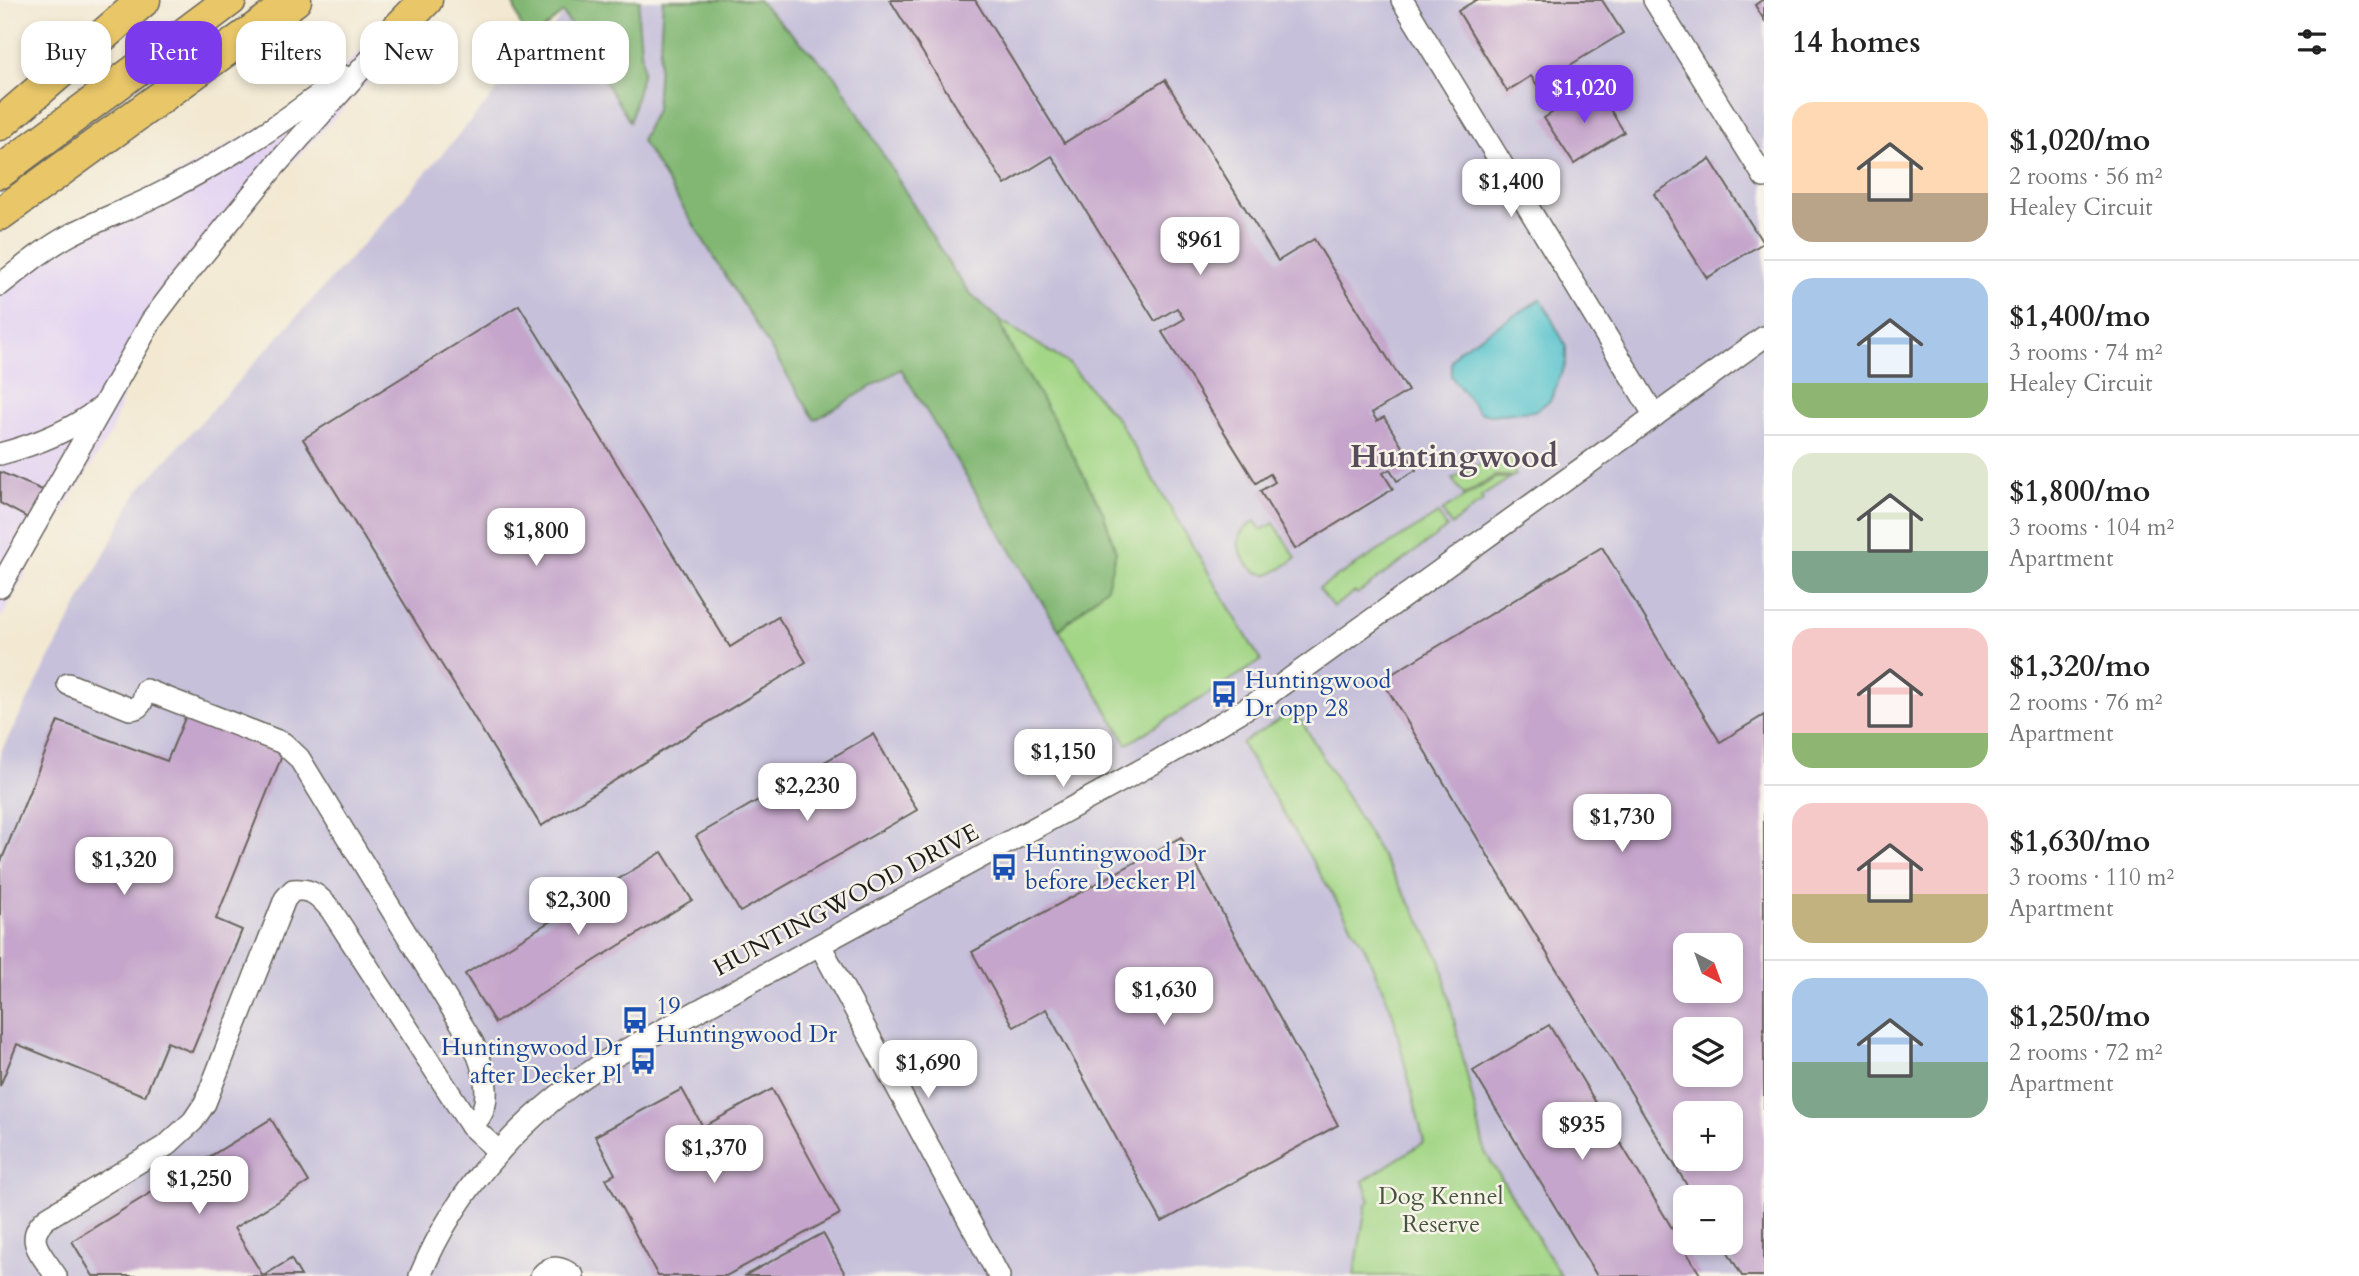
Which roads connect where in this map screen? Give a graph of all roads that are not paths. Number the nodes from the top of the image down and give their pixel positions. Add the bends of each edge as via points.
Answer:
1 (144, 0) edge
2 (230, 0) edge
3 (295, 0) edge
4 (426, 0) edge
5 (1402, 0) edge
6 (1654, 0) edge
7 (406, 21) edge
8 (360, 62) edge
9 (360, 71) edge
10 (0, 124) edge
11 (110, 133) junction
12 (0, 173) edge
13 (1764, 177) edge
14 (0, 214) edge
15 (0, 235) edge
16 (0, 285) edge
17 (1764, 337) edge
18 (104, 404) junction
19 (1655, 416) junction
20 (0, 454) edge
21 (0, 587) edge
22 (68, 684) dead end
23 (820, 945) junction
24 (471, 1126) junction
25 (499, 1152) junction
26 (56, 1276) edge
27 (420, 1276) edge
28 (541, 1276) edge
29 (573, 1276) edge
30 (999, 1276) edge

1 - 10 highway
2 - 12 highway
3 - 11 highway
4 - 7 highway
5 - 19 street
6 - 13 street
8 - 16 street via 273,129 223,160 68,236
9 - 18 street via 180,283 152,320
11 - 14 highway
11 - 15 highway
17 - 19 street, HUNTINGWOOD DRIVE
18 - 20 street via 59,433
18 - 21 street
19 - 23 street, HUNTINGWOOD DRIVE via 1251,706
22 - 24 street via 130,709 141,705 146,690 283,743 299,758 473,1043 482,1065 486,1100 484,1111
23 - 25 street, HUNTINGWOOD DRIVE via 583,1075
23 - 30 street
24 - 25 street
24 - 26 street via 331,909 318,895 304,888 293,890 285,899 205,1103 193,1121 167,1145 37,1227 35,1242
25 - 27 street, HUNTINGWOOD DRIVE via 453,1214
28 - 29 street via 551,1268

